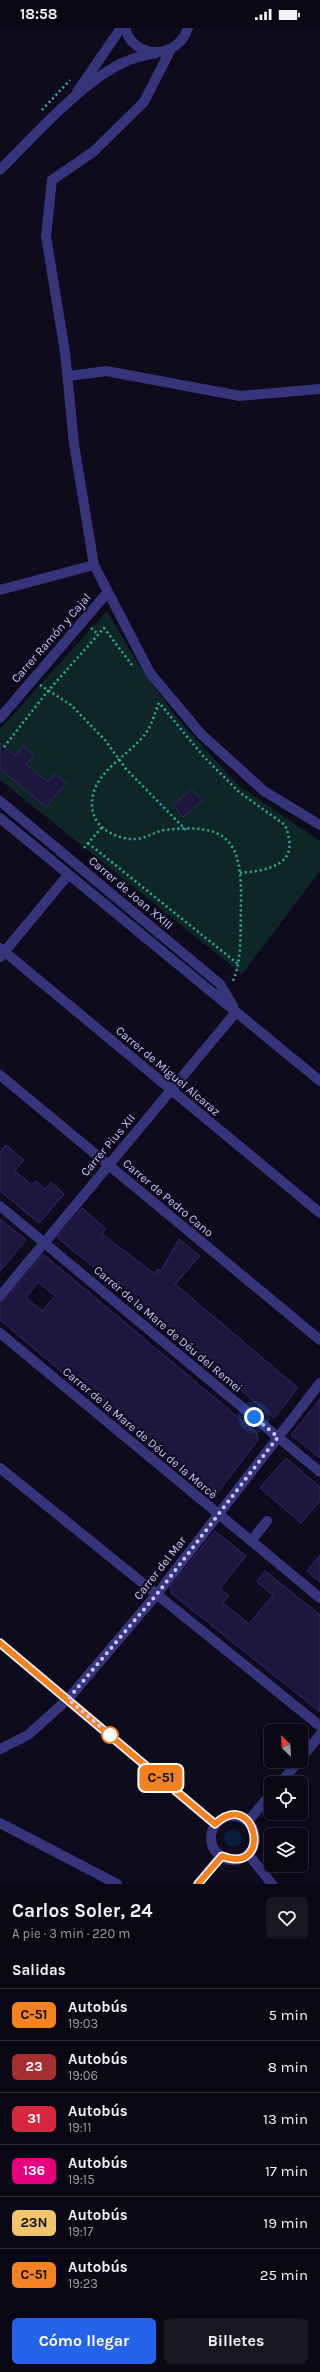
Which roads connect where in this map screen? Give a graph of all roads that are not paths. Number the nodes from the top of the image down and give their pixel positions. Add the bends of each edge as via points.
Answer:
1 (121, 28) edge
2 (125, 28) edge
3 (188, 28) edge
4 (171, 49) junction
5 (156, 53) junction
6 (70, 101) junction
7 (0, 170) edge
8 (69, 376) junction
9 (320, 389) edge
10 (94, 565) junction
11 (0, 590) edge
12 (107, 593) junction
13 (0, 718) edge
14 (0, 801) edge
15 (0, 818) edge
16 (320, 825) edge
17 (68, 875) junction
18 (2, 952) edge
19 (236, 1012) junction
20 (0, 1075) edge
21 (320, 1081) edge
22 (171, 1090) junction
23 (109, 1165) junction
24 (0, 1206) edge
25 (320, 1214) edge
26 (44, 1242) junction
27 (0, 1296) edge
28 (0, 1333) edge
29 (320, 1340) edge
30 (320, 1383) edge
31 (278, 1437) junction
32 (0, 1468) edge
33 (320, 1472) edge
34 (218, 1514) junction
35 (267, 1521) dead end
36 (250, 1541) junction
37 (157, 1594) junction
38 (320, 1598) edge
39 (0, 1643) edge
40 (68, 1699) junction
41 (320, 1726) edge
42 (320, 1736) edge
43 (0, 1749) edge
44 (308, 1750) edge
45 (293, 1768) edge
46 (286, 1776) edge
47 (264, 1802) edge
48 (248, 1821) junction
49 (0, 1823) edge
50 (215, 1824) junction
51 (248, 1854) junction
52 (222, 1856) junction
53 (117, 1884) edge
54 (198, 1884) edge
55 (272, 1884) edge

1 - 6 street
2 - 5 street via 131,41 138,47
3 - 4 street via 180,43
4 - 5 street
4 - 8 street via 144,102 93,152 52,180 46,236
5 - 6 street via 127,61 109,71
6 - 7 street
8 - 9 street via 106,370 240,396
8 - 10 street via 74,444
10 - 11 street
10 - 12 street
12 - 13 street, Carrer Ramón y Cajal
12 - 16 street via 150,674 201,734 264,791
14 - 19 street, Carrer de Joan XXIII via 220,984
15 - 17 street, Carrer de Joan XXIII
17 - 18 street
17 - 19 street, Carrer de Joan XXIII
18 - 22 street, Carrer de Miguel Alcaraz
19 - 21 street, Carrer de Joan XXIII
19 - 22 street, Carrer Pius XII
20 - 23 street, Carrer de Pedro Cano
22 - 23 street, Carrer Pius XII
22 - 25 street, Carrer de Miguel Alcaraz
23 - 26 street, Carrer Pius XII
23 - 29 street, Carrer de Pedro Cano
24 - 26 street, Carrer de la Mare de Déu del Remei
26 - 27 street, Carrer Pius XII
26 - 31 street, Carrer de la Mare de Déu del Remei
28 - 34 street, Carrer de la Mare de Déu de la Mercè
30 - 31 street, Carrer del Mar
31 - 33 street, Carrer de la Mare de Déu del Remei
31 - 34 street, Carrer del Mar
32 - 37 street
34 - 36 street, Carrer de la Mare de Déu de la Mercè
34 - 37 street, Carrer del Mar
35 - 36 street
36 - 38 street, Carrer de la Mare de Déu de la Mercè
37 - 40 street, Carrer del Mar
37 - 41 street
39 - 40 street
40 - 43 street, Carrer del Mar via 28,1735
40 - 50 street
42 - 44 street
45 - 46 street
47 - 48 street
48 - 50 street via 235,1815 227,1816
48 - 51 street via 256,1837 254,1846
49 - 53 street
50 - 52 street via 211,1838 216,1852
51 - 52 street via 240,1859 230,1860
51 - 55 street
52 - 54 street

